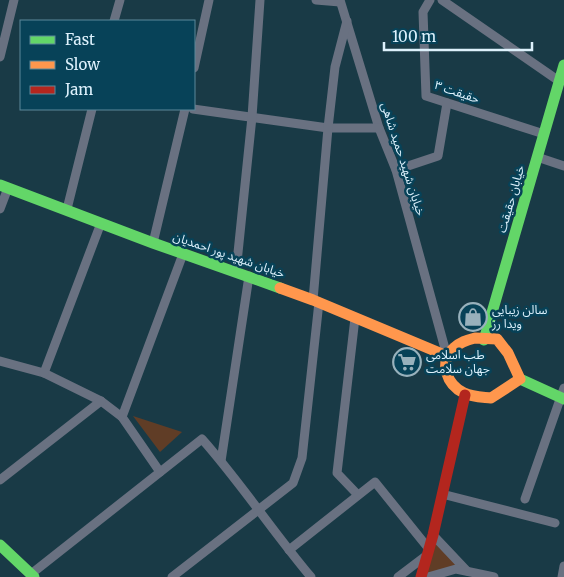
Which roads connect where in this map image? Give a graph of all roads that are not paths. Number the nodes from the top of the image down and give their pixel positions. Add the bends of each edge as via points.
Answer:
1 (14, 0) edge
2 (120, 0) edge
3 (209, 0) edge
4 (260, 0) edge
5 (316, 0) edge
6 (430, 0) edge
7 (442, 0) edge
8 (340, 1) edge
9 (114, 20) edge
10 (347, 21) junction
11 (0, 57) edge
12 (195, 63) edge
13 (564, 65) edge
14 (559, 81) junction
15 (447, 103) junction
16 (195, 109) edge
17 (92, 110) edge
18 (185, 110) edge
19 (252, 118) junction
20 (328, 128) junction
21 (379, 128) junction
22 (544, 134) junction
23 (537, 157) junction
24 (564, 166) edge
25 (396, 170) junction
26 (4, 186) edge
27 (0, 209) edge
28 (68, 209) junction
29 (100, 223) junction
30 (153, 243) junction
31 (183, 254) junction
32 (236, 272) junction
33 (249, 276) junction
34 (316, 301) junction
35 (355, 318) junction
36 (484, 340) junction
37 (447, 356) junction
38 (0, 362) edge
39 (44, 373) junction
40 (520, 379) junction
41 (465, 395) junction
42 (563, 395) edge
43 (101, 401) junction
44 (122, 417) junction
45 (221, 460) junction
46 (160, 472) junction
47 (0, 480) edge
48 (442, 494) junction
49 (358, 495) junction
50 (525, 499) dead end
51 (258, 510) junction
52 (555, 523) dead end
53 (433, 535) junction
54 (0, 545) edge
55 (288, 550) junction
56 (428, 552) junction
57 (564, 566) edge
58 (470, 574) edge
59 (174, 575) edge
60 (32, 576) edge
61 (311, 577) edge
62 (398, 577) edge
63 (421, 577) edge
64 (428, 577) edge
65 (494, 577) edge
66 (562, 577) edge

1 - 11 street
2 - 9 street
3 - 12 street
4 - 19 street
5 - 8 street
6 - 15 street, حقیقت ۳ via 423,12 426,96
7 - 14 street
8 - 10 street, خیابان شهید حمید شاهی
10 - 20 street via 335,68
10 - 21 street, خیابان شهید حمید شاهی
13 - 14 street, خیابان حقیقت
14 - 22 street, خیابان حقیقت
15 - 22 street, حقیقت ۳
15 - 25 street via 438,156
16 - 19 street
17 - 28 street
18 - 30 street
19 - 20 street
19 - 32 street
20 - 21 street
20 - 34 street
21 - 25 street, خیابان شهید حمید شاهی
22 - 23 street, خیابان حقیقت
23 - 24 street
23 - 36 street, خیابان حقیقت
25 - 37 street, خیابان شهید حمید شاهی
26 - 27 street
26 - 28 street, خیابان شهید پور احمدیان
28 - 29 street, خیابان شهید پور احمدیان
29 - 30 street, خیابان شهید پور احمدیان
29 - 39 street
30 - 31 street, خیابان شهید پور احمدیان
31 - 32 street, خیابان شهید پور احمدیان
31 - 44 street
32 - 33 street, خیابان شهید پور احمدیان
33 - 34 street, خیابان شهید پور احمدیان
33 - 45 street
34 - 35 street, خیابان شهید پور احمدیان
34 - 51 street via 302,458 293,483
35 - 37 street, خیابان شهید پور احمدیان
35 - 49 street via 337,474
36 - 37 street via 475,338 458,343
36 - 40 street via 497,339 504,346
37 - 41 street via 447,376 451,384
38 - 39 street
39 - 43 street
40 - 41 street via 491,398
40 - 42 street
41 - 48 street
42 - 50 street
43 - 44 street
43 - 47 street
44 - 46 street
45 - 46 street via 202,439
45 - 51 street
46 - 60 street
48 - 52 street
48 - 53 street
49 - 55 street
49 - 56 street via 375,482
51 - 55 street
51 - 59 street
53 - 56 street
53 - 58 street
54 - 60 street
55 - 61 street
56 - 62 street
56 - 63 street
57 - 66 street
58 - 64 street via 456,569
58 - 65 street

